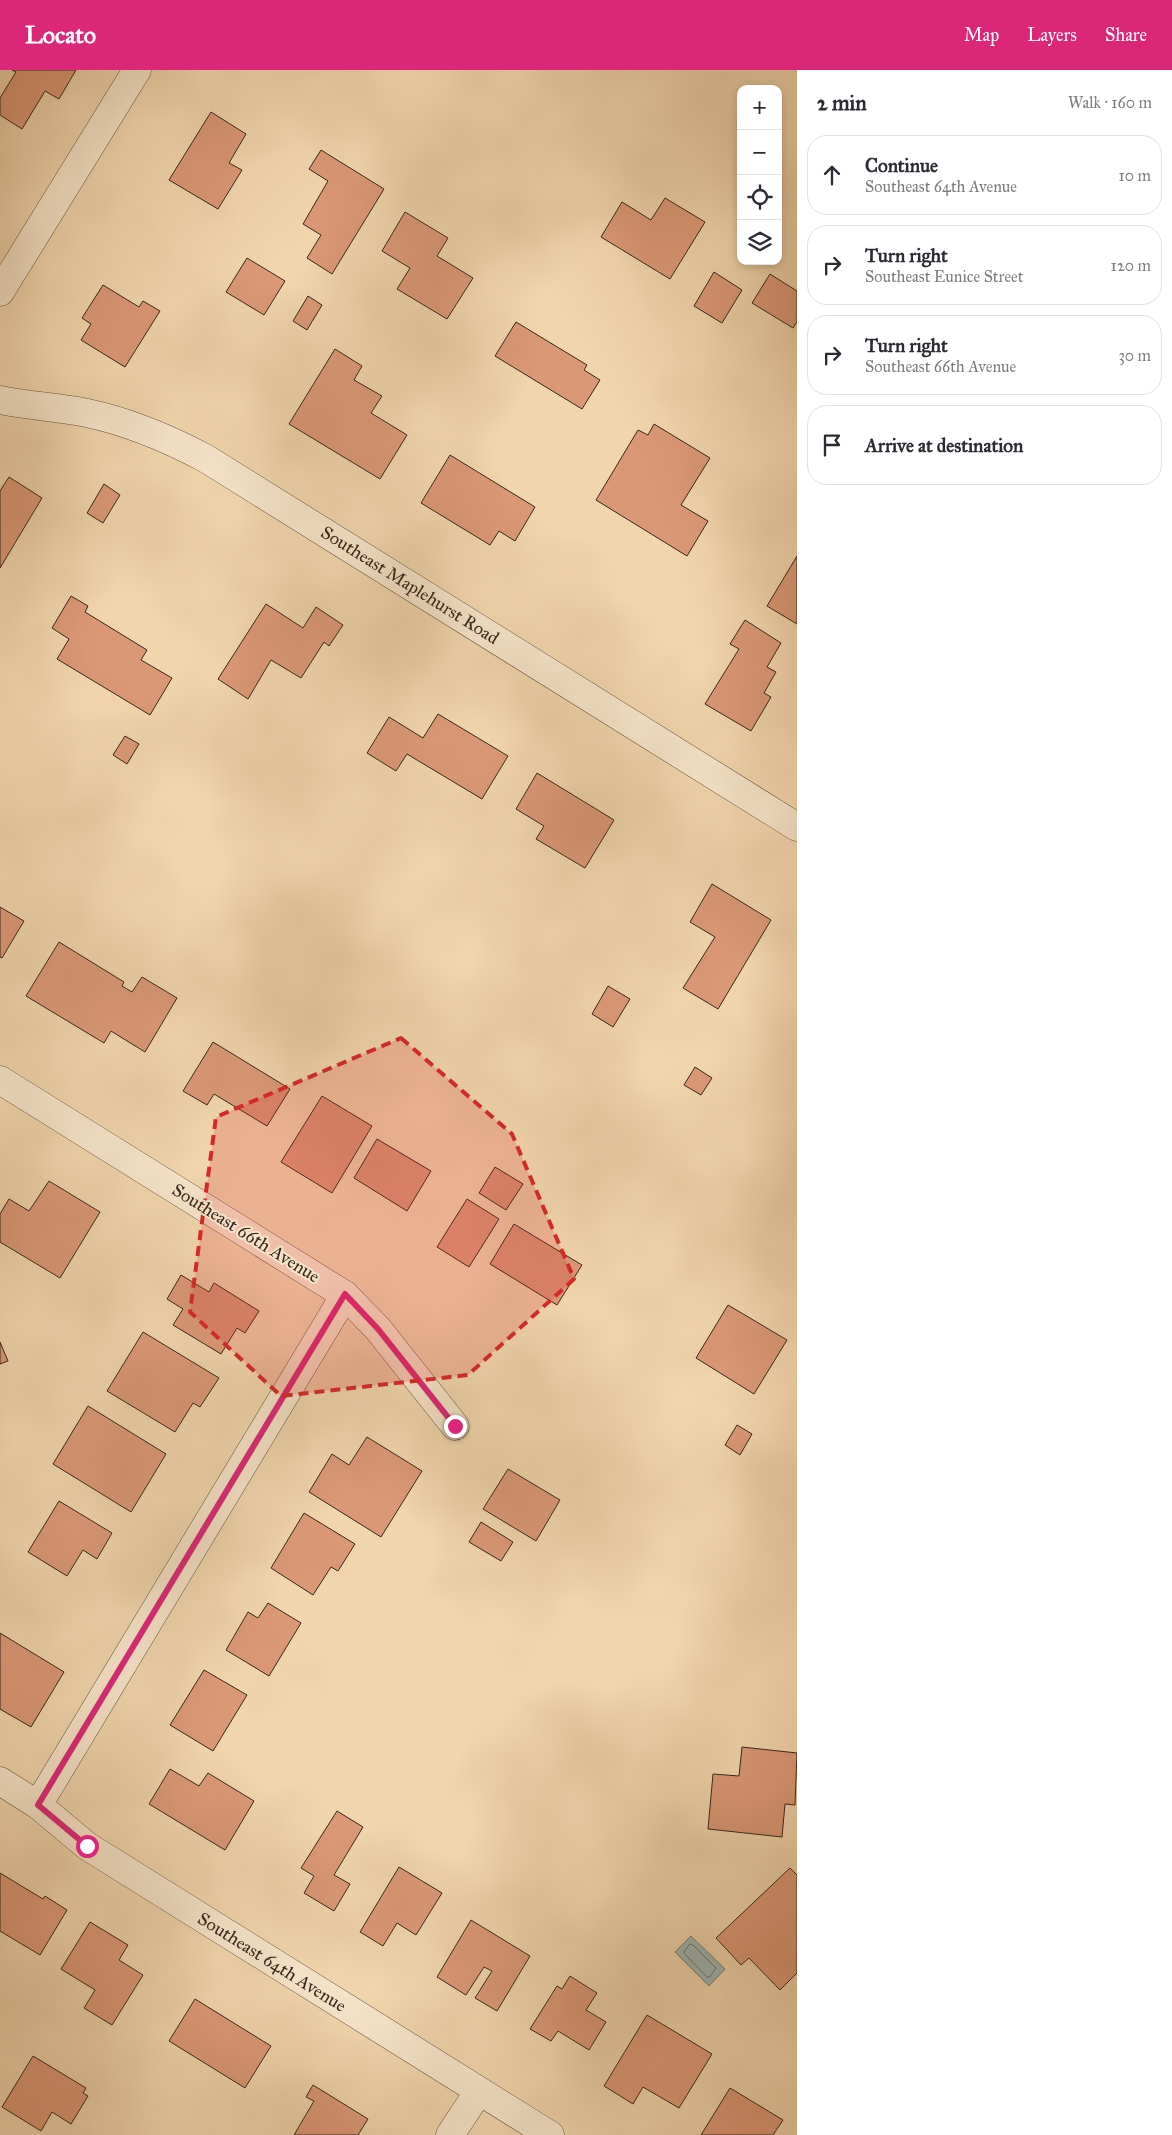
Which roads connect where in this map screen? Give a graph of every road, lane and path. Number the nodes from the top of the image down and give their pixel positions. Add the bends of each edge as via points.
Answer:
1 (137, 70) edge
2 (0, 292) edge
3 (0, 400) edge
4 (793, 816) edge
5 (0, 1080) edge
6 (345, 1294) junction
7 (455, 1426) dead end
8 (0, 1780) edge
9 (38, 1805) junction
10 (479, 2091) junction
11 (450, 2135) edge
12 (550, 2135) edge

1 - 2 street
3 - 4 street, Southeast Maplehurst Road via 86,413 172,440
5 - 6 street, Southeast 66th Avenue
6 - 7 street, Southeast 66th Avenue via 378,1329
6 - 9 street
8 - 9 street, Southeast 64th Avenue
9 - 10 street, Southeast 64th Avenue via 87,1846
10 - 11 street
10 - 12 street, Southeast 64th Avenue

